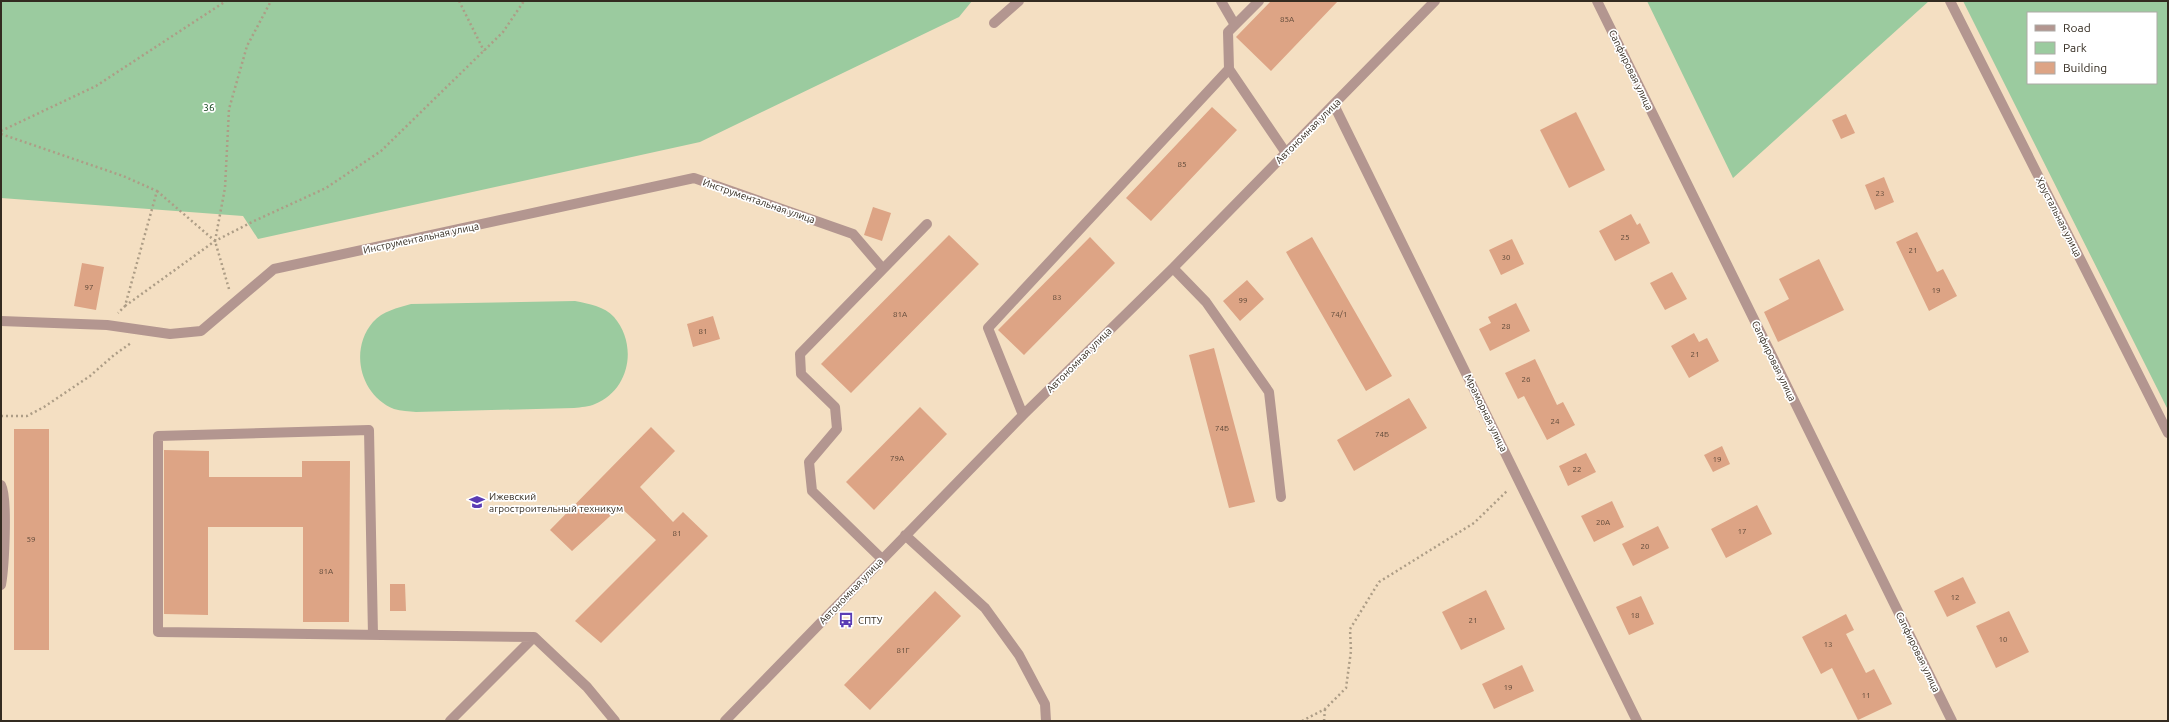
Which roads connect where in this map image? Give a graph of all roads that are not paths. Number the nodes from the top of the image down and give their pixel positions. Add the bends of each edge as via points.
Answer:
1 (1019, 1) edge
2 (1221, 1) edge
3 (1259, 1) edge
4 (1435, 1) edge
5 (1596, 1) edge
6 (1950, 1) edge
7 (994, 23) dead end
8 (1235, 25) junction
9 (1229, 69) junction
10 (1334, 105) junction
11 (1286, 153) junction
12 (927, 224) dead end
13 (883, 268) junction
14 (1174, 268) junction
15 (1, 321) edge
16 (1023, 415) junction
17 (2168, 434) edge
18 (1, 485) edge
19 (1281, 497) dead end
20 (905, 535) junction
21 (882, 559) junction
22 (1, 584) edge
23 (373, 635) junction
24 (534, 637) junction
25 (450, 721) edge
26 (615, 721) edge
27 (725, 721) edge
28 (1046, 721) edge
29 (1637, 721) edge
30 (1952, 721) edge

1 - 7 street
2 - 8 street
3 - 8 street
4 - 10 street, Автономная улица
5 - 30 street, Сапфировая улица
6 - 17 street, Хрустальная улица
8 - 9 street via 1228,32
9 - 11 street
9 - 16 street via 988,328
10 - 11 street, Автономная улица
10 - 29 street, Мраморная улица
11 - 14 street, Автономная улица
12 - 13 street
13 - 15 street, Инструментальная улица via 853,234 694,178 274,269 201,331 170,334 107,325
13 - 21 street via 800,354 801,374 835,407 836,414 837,429 809,462 812,491
14 - 16 street, Автономная улица
14 - 19 street via 1206,302 1269,392
16 - 20 street, Автономная улица
18 - 22 street via 4,501 4,570
20 - 21 street, Автономная улица
20 - 28 street via 985,608 1019,655 1045,704
21 - 27 street, Автономная улица
23 - 23 street via 158,632 158,436 369,430
23 - 24 street
24 - 25 street
24 - 26 street via 587,687

